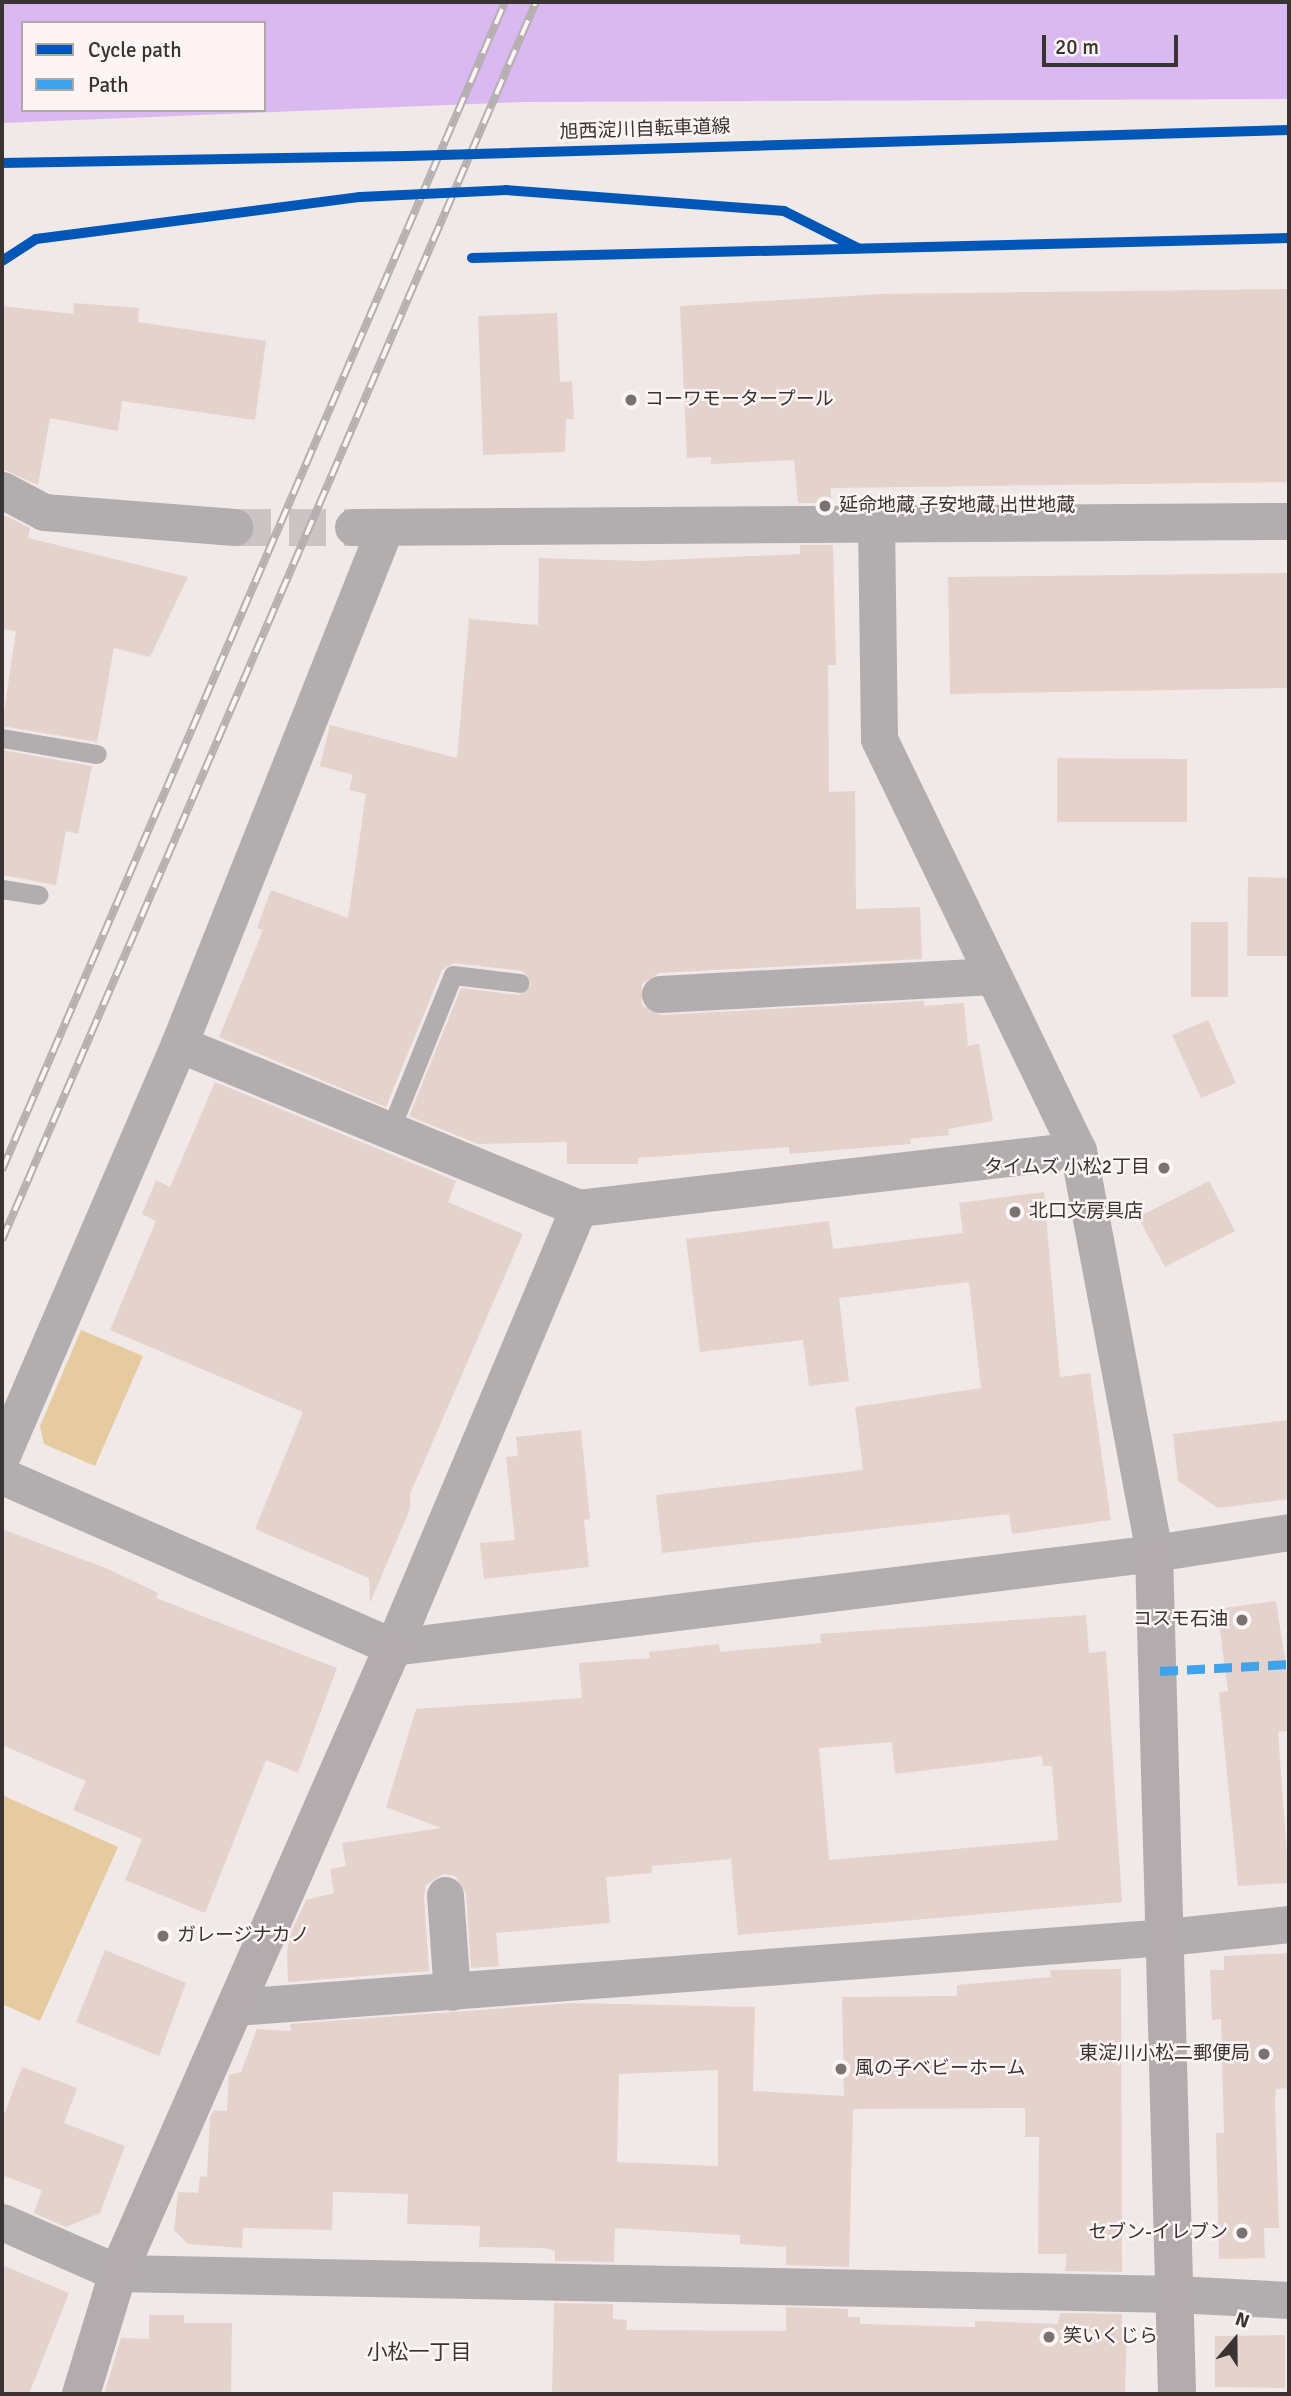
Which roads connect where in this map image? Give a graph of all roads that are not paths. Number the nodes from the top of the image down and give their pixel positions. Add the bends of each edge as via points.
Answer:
1 (2, 490) edge
2 (1289, 521) edge
3 (876, 523) junction
4 (234, 527) tunnel mouth
5 (2, 738) edge
6 (97, 754) dead end
7 (2, 889) edge
8 (39, 895) dead end
9 (993, 976) junction
10 (520, 983) dead end
11 (660, 994) dead end
12 (179, 1044) junction
13 (390, 1130) junction
14 (1077, 1150) junction
15 (578, 1208) junction
16 (2, 1455) edge
17 (2, 1476) edge
18 (1289, 1532) edge
19 (1154, 1553) junction
20 (393, 1647) junction
21 (445, 1895) dead end
22 (1289, 1924) edge
23 (1167, 1937) junction
24 (452, 1992) junction
25 (235, 2007) junction
26 (2, 2222) edge
27 (118, 2273) junction
28 (1175, 2294) junction
29 (1289, 2301) edge
30 (81, 2394) edge
31 (1177, 2394) edge

1 - 4 street via 44,512
2 - 3 street
3 - 9 street via 879,739
3 - 12 street via 369,528
5 - 6 lane
7 - 8 lane
9 - 11 street
9 - 14 street
10 - 13 lane via 453,975
12 - 13 street
12 - 16 street
13 - 15 street
14 - 15 street
14 - 19 street
15 - 20 street
17 - 20 street
18 - 19 street
19 - 20 street
19 - 23 street
20 - 25 street
21 - 24 street
22 - 23 street
23 - 24 street
23 - 28 street
24 - 25 street
25 - 27 street
26 - 27 street
27 - 28 street
27 - 30 street
28 - 29 street
28 - 31 street

